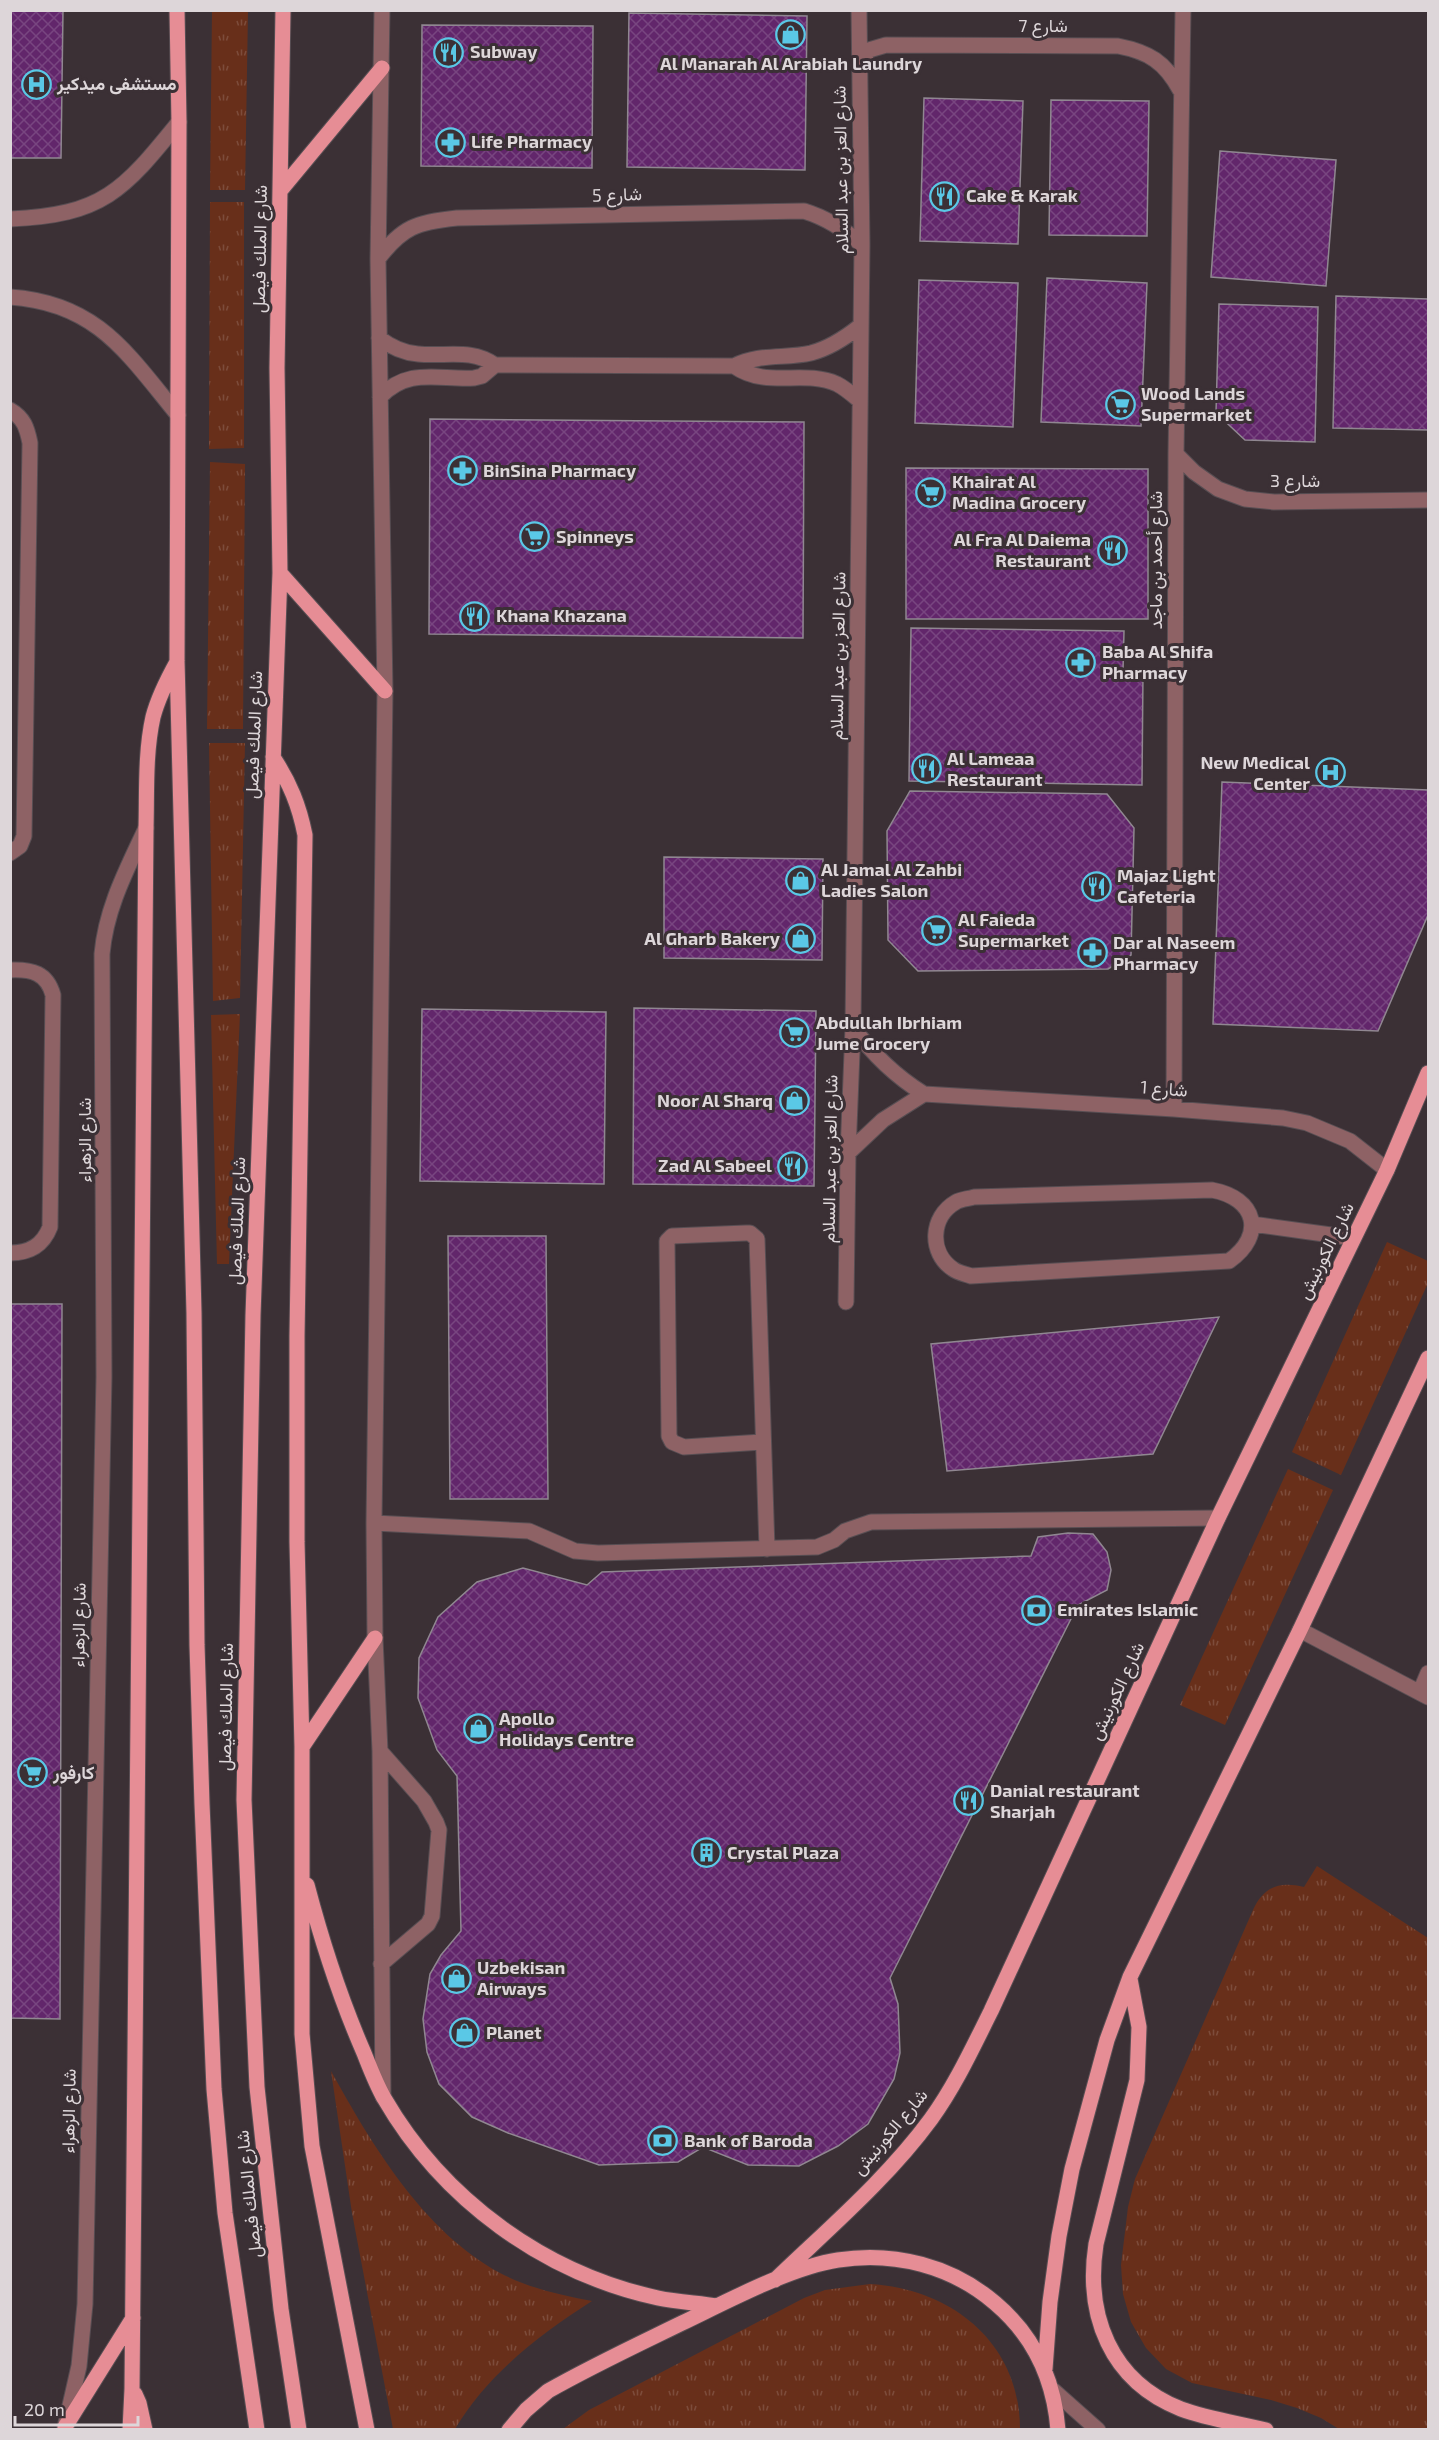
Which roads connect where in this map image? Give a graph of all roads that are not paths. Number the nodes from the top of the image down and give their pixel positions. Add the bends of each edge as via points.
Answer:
1 (177, 10) edge
2 (283, 10) edge
3 (382, 10) edge
4 (859, 10) edge
5 (1183, 10) edge
6 (859, 64) junction
7 (382, 68) junction
8 (1181, 92) junction
9 (179, 122) junction
10 (280, 191) junction
11 (10, 219) edge
12 (862, 245) junction
13 (378, 259) junction
14 (10, 297) edge
15 (860, 326) junction
16 (379, 338) junction
17 (495, 365) junction
18 (734, 366) junction
19 (380, 397) junction
20 (860, 401) junction
21 (10, 410) edge
22 (178, 415) junction
23 (1176, 454) junction
24 (1428, 500) edge
25 (280, 573) junction
26 (177, 661) junction
27 (385, 691) junction
28 (273, 758) junction
29 (146, 828) junction
30 (10, 853) edge
31 (10, 970) edge
32 (853, 1027) junction
33 (1428, 1072) edge
34 (924, 1094) junction
35 (1174, 1109) junction
36 (848, 1153) junction
37 (1387, 1170) junction
38 (1252, 1224) junction
39 (1353, 1239) junction
40 (10, 1253) edge
41 (846, 1302) dead end
42 (1428, 1358) edge
43 (762, 1442) junction
44 (1218, 1518) junction
45 (374, 1523) junction
46 (767, 1549) junction
47 (1300, 1630) junction
48 (375, 1638) junction
49 (1428, 1673) edge
50 (1424, 1694) edge
51 (302, 1747) junction
52 (380, 1751) junction
53 (302, 1866) junction
54 (381, 1965) junction
55 (1130, 1977) junction
56 (383, 2097) junction
57 (775, 2280) junction
58 (717, 2306) junction
59 (133, 2318) junction
60 (1045, 2369) junction
61 (132, 2389) junction
62 (1053, 2390) junction
63 (65, 2428) edge
64 (130, 2430) edge
65 (145, 2430) edge
66 (257, 2430) edge
67 (299, 2430) edge
68 (367, 2430) edge
69 (509, 2430) edge
70 (1058, 2430) edge
71 (1098, 2430) edge
72 (1266, 2430) edge

1 - 9 main road, شارع الملك فيصل
2 - 10 main road, شارع الملك فيصل
3 - 7 street
4 - 6 street, شارع العز بن عبد السلام
5 - 8 street, شارع أحمد بن ماجد
6 - 8 street, شارع 7 via 869,50 886,45 1118,46 1138,50 1156,60 1171,74
6 - 12 street, شارع العز بن عبد السلام
7 - 10 main road
7 - 13 street
8 - 23 street, شارع أحمد بن ماجد
9 - 11 street via 127,183 102,200 44,218
9 - 22 main road, شارع الملك فيصل
10 - 25 main road, شارع الملك فيصل
12 - 13 street, شارع 5 via 834,223 804,211 457,218 410,228 393,239
12 - 15 street, شارع العز بن عبد السلام
13 - 16 street
14 - 22 street via 33,298 65,307 94,323 120,344
15 - 18 street via 844,339 812,353 765,356
15 - 20 street, شارع العز بن عبد السلام
16 - 17 street via 403,352 474,355
16 - 19 street
17 - 18 street
17 - 19 street via 474,378 416,376 389,387
18 - 20 street via 765,379 818,379 836,384
19 - 27 street
20 - 32 street, شارع العز بن عبد السلام
21 - 30 street via 19,415 27,428 30,443 24,836 20,846
22 - 26 main road, شارع الملك فيصل
23 - 24 street, شارع 3 via 1218,489 1245,499
23 - 35 street, شارع أحمد بن ماجد
25 - 27 main road
25 - 28 main road, شارع الملك فيصل
26 - 29 main road via 153,717 148,747
26 - 66 main road, شارع الملك فيصل via 194,1313 201,1781 214,2089 225,2213
27 - 45 street
28 - 51 main road via 300,807 305,835 297,1336
28 - 67 main road, شارع الملك فيصل via 253,1316 244,1800 257,2087
29 - 59 main road
29 - 63 street, شارع الزهراء via 110,907 102,954 104,1365 85,2304 79,2366
31 - 40 street via 37,972 45,977 53,995 50,1227 39,1245
32 - 34 street, شارع 1 via 884,1065
32 - 36 street, شارع العز بن عبد السلام
33 - 37 main road, شارع الكورنيش
34 - 35 street, شارع 1
34 - 36 street via 883,1120
35 - 37 street, شارع 1 via 1306,1123 1350,1141
36 - 41 street, شارع العز بن عبد السلام
37 - 39 main road, شارع الكورنيش
38 - 38 street via 1235,1197 1212,1190 974,1197 957,1201 944,1211 936,1227 935,1243 942,1259 955,1271 972,1275 1213,1263 1228,1261 1241,1252 1249,1240
38 - 39 street
39 - 44 main road, شارع الكورنيش
42 - 47 main road
43 - 43 street via 757,1239 750,1233 672,1236 667,1241 669,1436 672,1442 684,1447
43 - 46 street
44 - 46 street via 872,1522 844,1531 826,1545
44 - 57 main road, شارع الكورنيش via 963,2066 931,2119 892,2165
45 - 46 street via 529,1531 587,1553
45 - 48 street
47 - 50 street
47 - 55 main road
48 - 51 main road
48 - 52 street
49 - 50 street
51 - 53 main road
52 - 54 street
52 - 54 street via 428,1808 439,1830 432,1916
53 - 56 main road via 323,1945 350,2022
53 - 68 main road via 306,2091 321,2202
54 - 56 street
55 - 60 main road via 1107,2040 1072,2169 1059,2236
55 - 72 main road via 1139,2027 1138,2071 1092,2269 1098,2319 1121,2364 1158,2397 1181,2409
56 - 58 main road via 415,2146 454,2190 509,2233 549,2258 602,2282 659,2298
57 - 58 main road
57 - 60 main road via 837,2260 869,2257 934,2267 983,2293 1004,2311 1036,2349
58 - 69 main road via 548,2391
59 - 61 main road
59 - 63 main road
60 - 62 main road
61 - 64 main road
61 - 65 main road
62 - 70 main road
62 - 71 street

